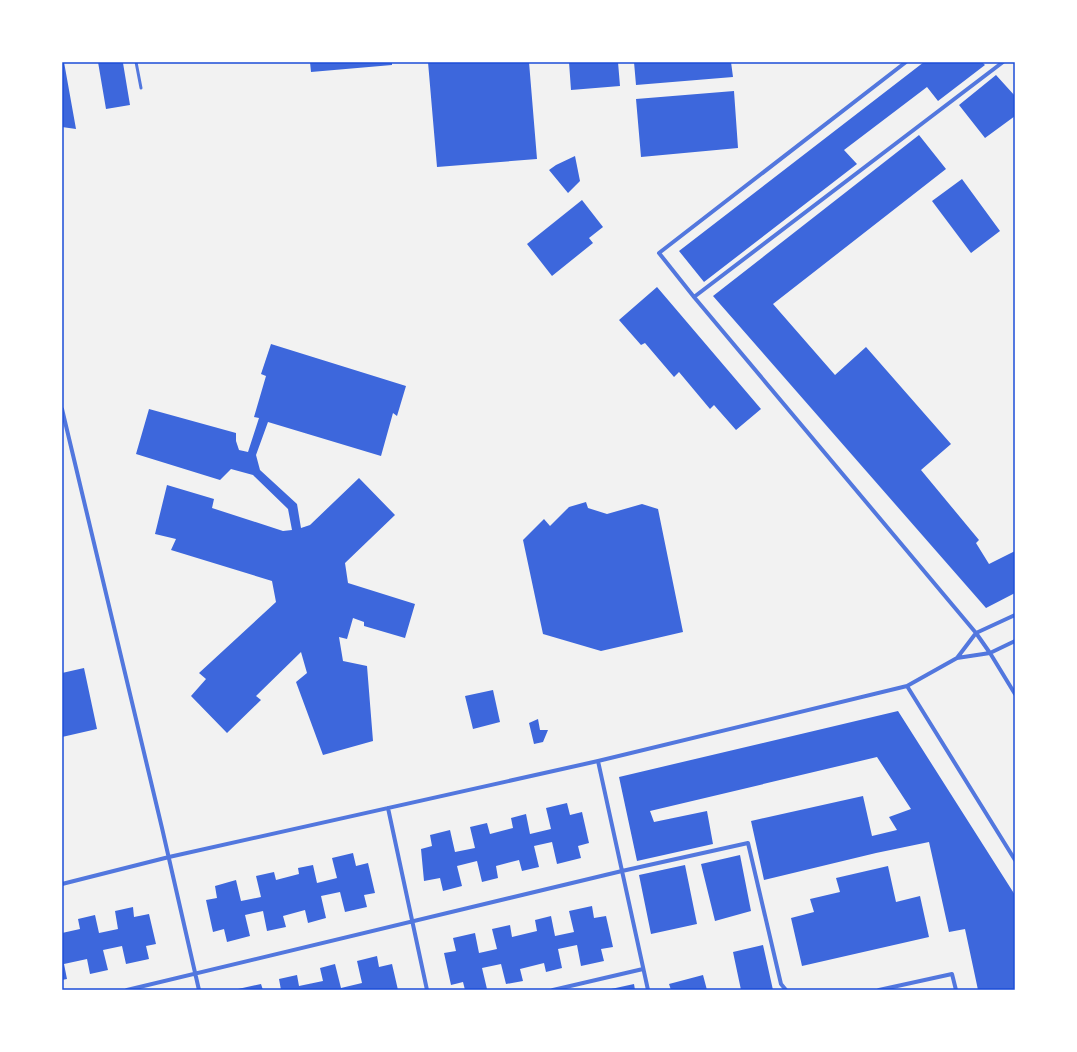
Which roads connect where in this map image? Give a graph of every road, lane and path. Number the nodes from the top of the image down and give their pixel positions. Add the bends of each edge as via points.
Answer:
1 (136, 62) edge
2 (906, 62) edge
3 (1003, 62) edge
4 (140, 88) dead end
5 (694, 297) junction
6 (62, 409) edge
7 (1015, 615) edge
8 (976, 633) junction
9 (1015, 641) edge
10 (990, 652) junction
11 (957, 658) junction
12 (907, 686) junction
13 (1015, 694) edge
14 (598, 761) junction
15 (388, 808) junction
16 (169, 857) junction
17 (1015, 860) edge
18 (622, 871) junction
19 (62, 884) edge
20 (412, 921) junction
21 (643, 969) junction
22 (196, 974) junction
23 (127, 990) edge
24 (199, 990) edge
25 (427, 990) edge
26 (553, 990) edge
27 (648, 990) edge
28 (786, 990) edge
29 (879, 990) edge
30 (956, 990) edge

1 - 4 lane
2 - 5 street via 659,253
3 - 5 street
5 - 8 street
6 - 16 street
7 - 8 street
8 - 10 street
8 - 11 street
9 - 10 street
10 - 11 street
10 - 13 street
11 - 12 street
12 - 14 street
12 - 17 street
14 - 15 street
14 - 18 street
15 - 16 street
15 - 20 street
16 - 19 street
16 - 22 street
18 - 20 street
18 - 21 street
18 - 28 street via 748,843 781,984
20 - 22 street
20 - 25 street
21 - 26 street
21 - 27 street
22 - 23 street
22 - 24 street
29 - 30 street via 952,974

